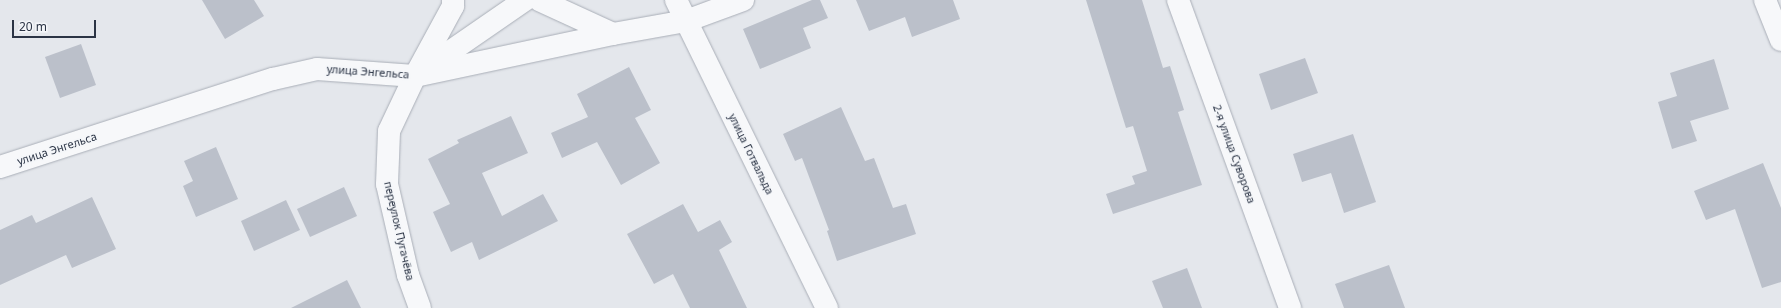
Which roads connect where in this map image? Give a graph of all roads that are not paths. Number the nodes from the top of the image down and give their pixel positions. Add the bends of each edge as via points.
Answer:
1 (453, 0) edge
2 (525, 0) edge
3 (539, 0) edge
4 (676, 0) edge
5 (743, 0) edge
6 (1178, 0) edge
7 (1765, 0) edge
8 (686, 21) junction
9 (612, 34) junction
10 (1781, 40) edge
11 (415, 76) junction
12 (0, 168) edge
13 (420, 308) edge
14 (827, 308) edge
15 (1290, 308) edge

1 - 11 street, переулок Пугачёва via 453,6
2 - 11 street
3 - 9 street
4 - 8 street, улица Готвальда
5 - 8 street, улица Энгельса
6 - 15 street, 2-я улица Суворова
7 - 10 street
8 - 9 street, улица Энгельса
8 - 14 street, улица Готвальда
9 - 11 street, улица Энгельса
11 - 12 street, улица Энгельса via 317,69 274,79
11 - 13 street, переулок Пугачёва via 389,131 387,184 408,275

